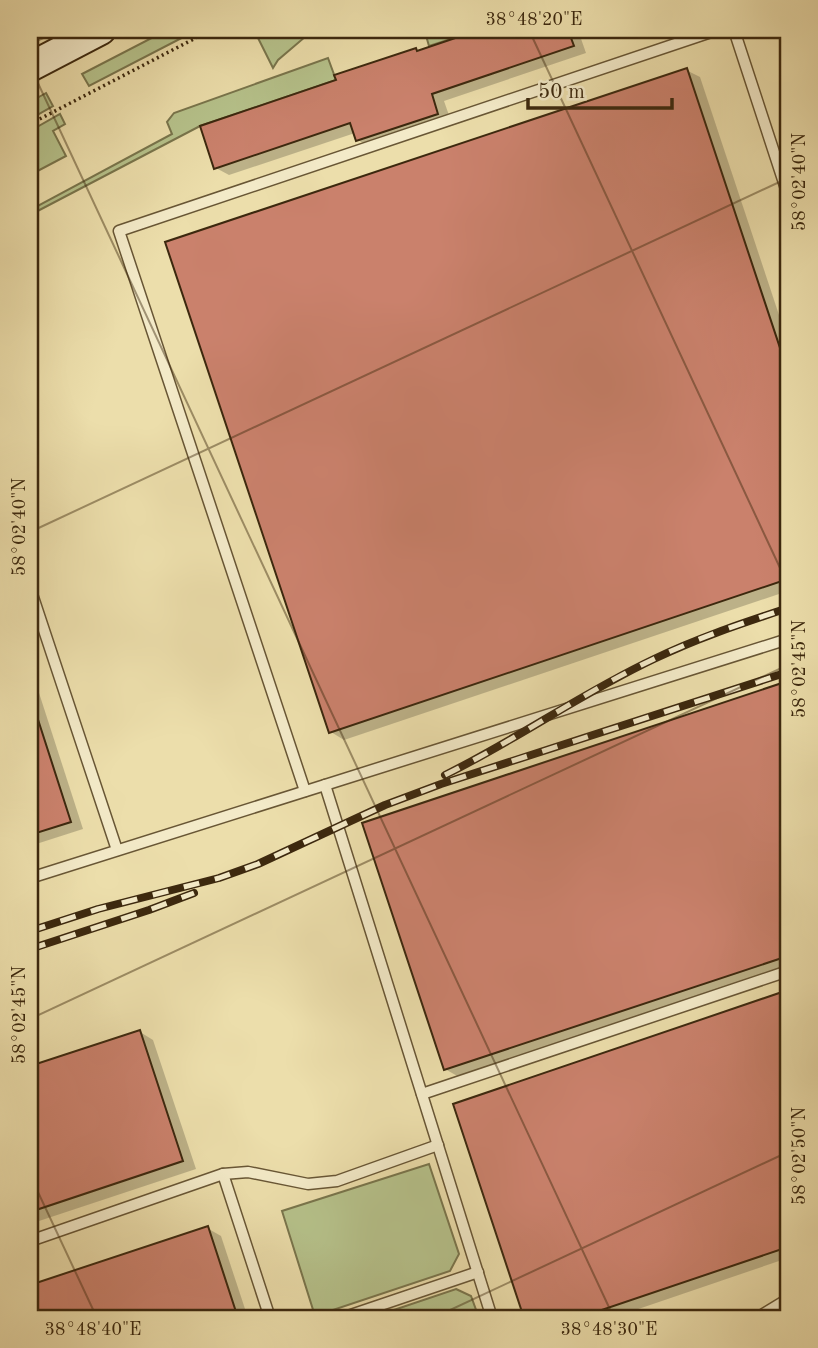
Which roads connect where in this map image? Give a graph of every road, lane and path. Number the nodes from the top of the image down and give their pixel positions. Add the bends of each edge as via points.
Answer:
1 (101, 30) edge
2 (211, 30) edge
3 (304, 30) edge
4 (717, 30) edge
5 (734, 30) edge
6 (310, 33) dead end
7 (30, 67) edge
8 (30, 124) edge
9 (788, 195) edge
10 (30, 588) edge
11 (788, 639) edge
12 (325, 785) junction
13 (306, 791) junction
14 (117, 850) junction
15 (30, 878) edge
16 (788, 971) edge
17 (422, 1094) junction
18 (438, 1145) junction
19 (223, 1174) junction
20 (30, 1241) edge
21 (478, 1272) junction
22 (788, 1299) edge
23 (270, 1318) edge
24 (342, 1318) edge
25 (492, 1318) edge
26 (757, 1318) edge

1 - 7 main road
2 - 8 path
3 - 6 path
4 - 13 lane via 119,231
5 - 9 lane
10 - 14 lane
11 - 12 lane
12 - 13 lane
12 - 17 lane
13 - 14 lane
14 - 15 lane
16 - 17 lane
17 - 18 lane
18 - 19 lane via 337,1181 308,1184 248,1172
18 - 21 lane
19 - 20 lane
19 - 23 lane
21 - 24 lane
21 - 25 lane
22 - 26 lane

